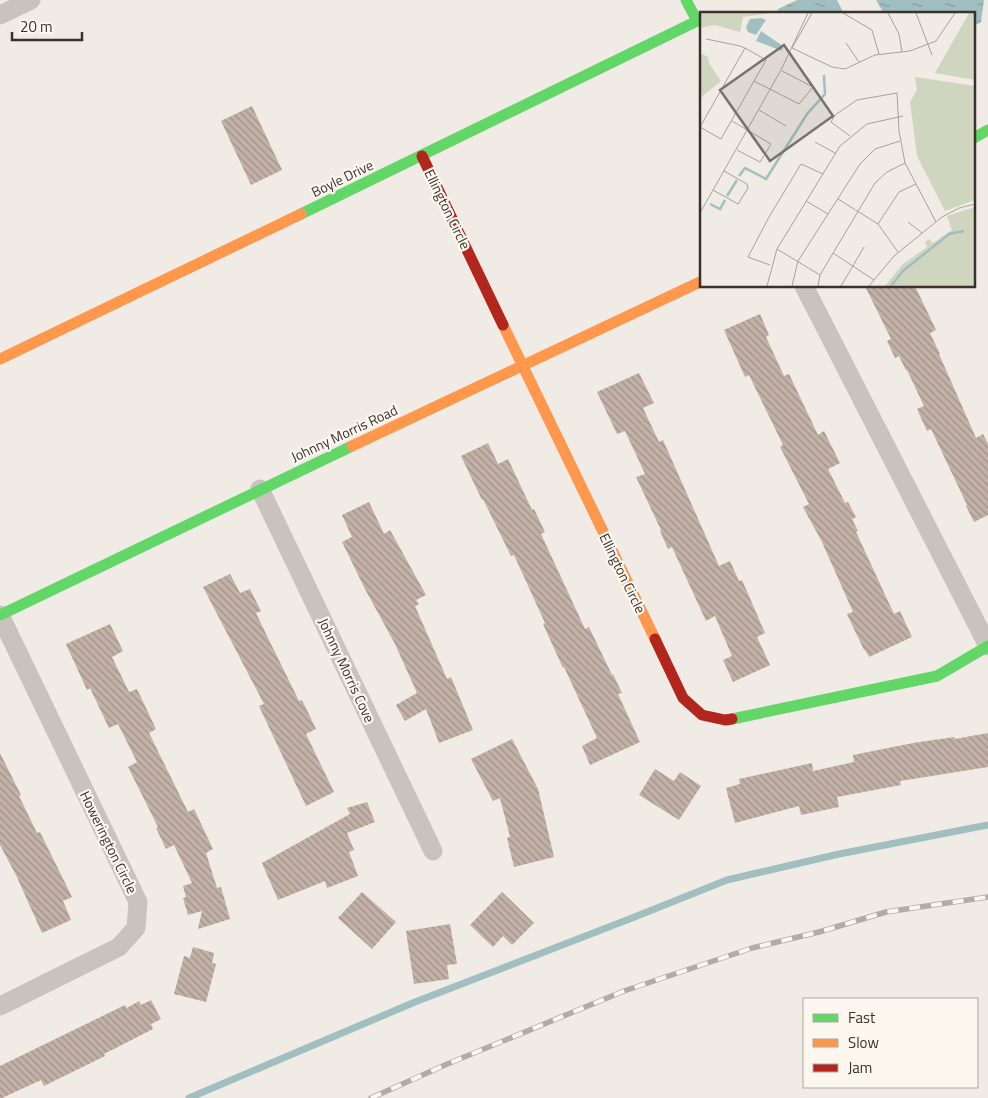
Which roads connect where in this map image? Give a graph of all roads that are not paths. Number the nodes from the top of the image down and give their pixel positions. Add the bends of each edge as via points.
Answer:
1 (31, 0) edge
2 (686, 0) edge
3 (0, 15) edge
4 (988, 130) edge
5 (976, 137) edge
6 (422, 156) junction
7 (700, 282) edge
8 (805, 288) edge
9 (0, 359) edge
10 (524, 365) junction
11 (260, 489) junction
12 (0, 615) edge
13 (988, 646) edge
14 (433, 851) dead end
15 (0, 1006) edge

1 - 3 street
2 - 6 street, Boyle Drive via 696,21
4 - 5 street
6 - 9 street, Boyle Drive
6 - 10 street, Ellington Circle
7 - 10 street, Johnny Morris Road
8 - 13 street, Ellington Circle
10 - 11 street, Johnny Morris Road
10 - 13 street, Ellington Circle via 683,698 702,715 724,720 938,676
11 - 12 street, Johnny Morris Road
11 - 14 street, Johnny Morris Cove
12 - 15 street, Howerington Circle via 138,902 136,928 119,947

